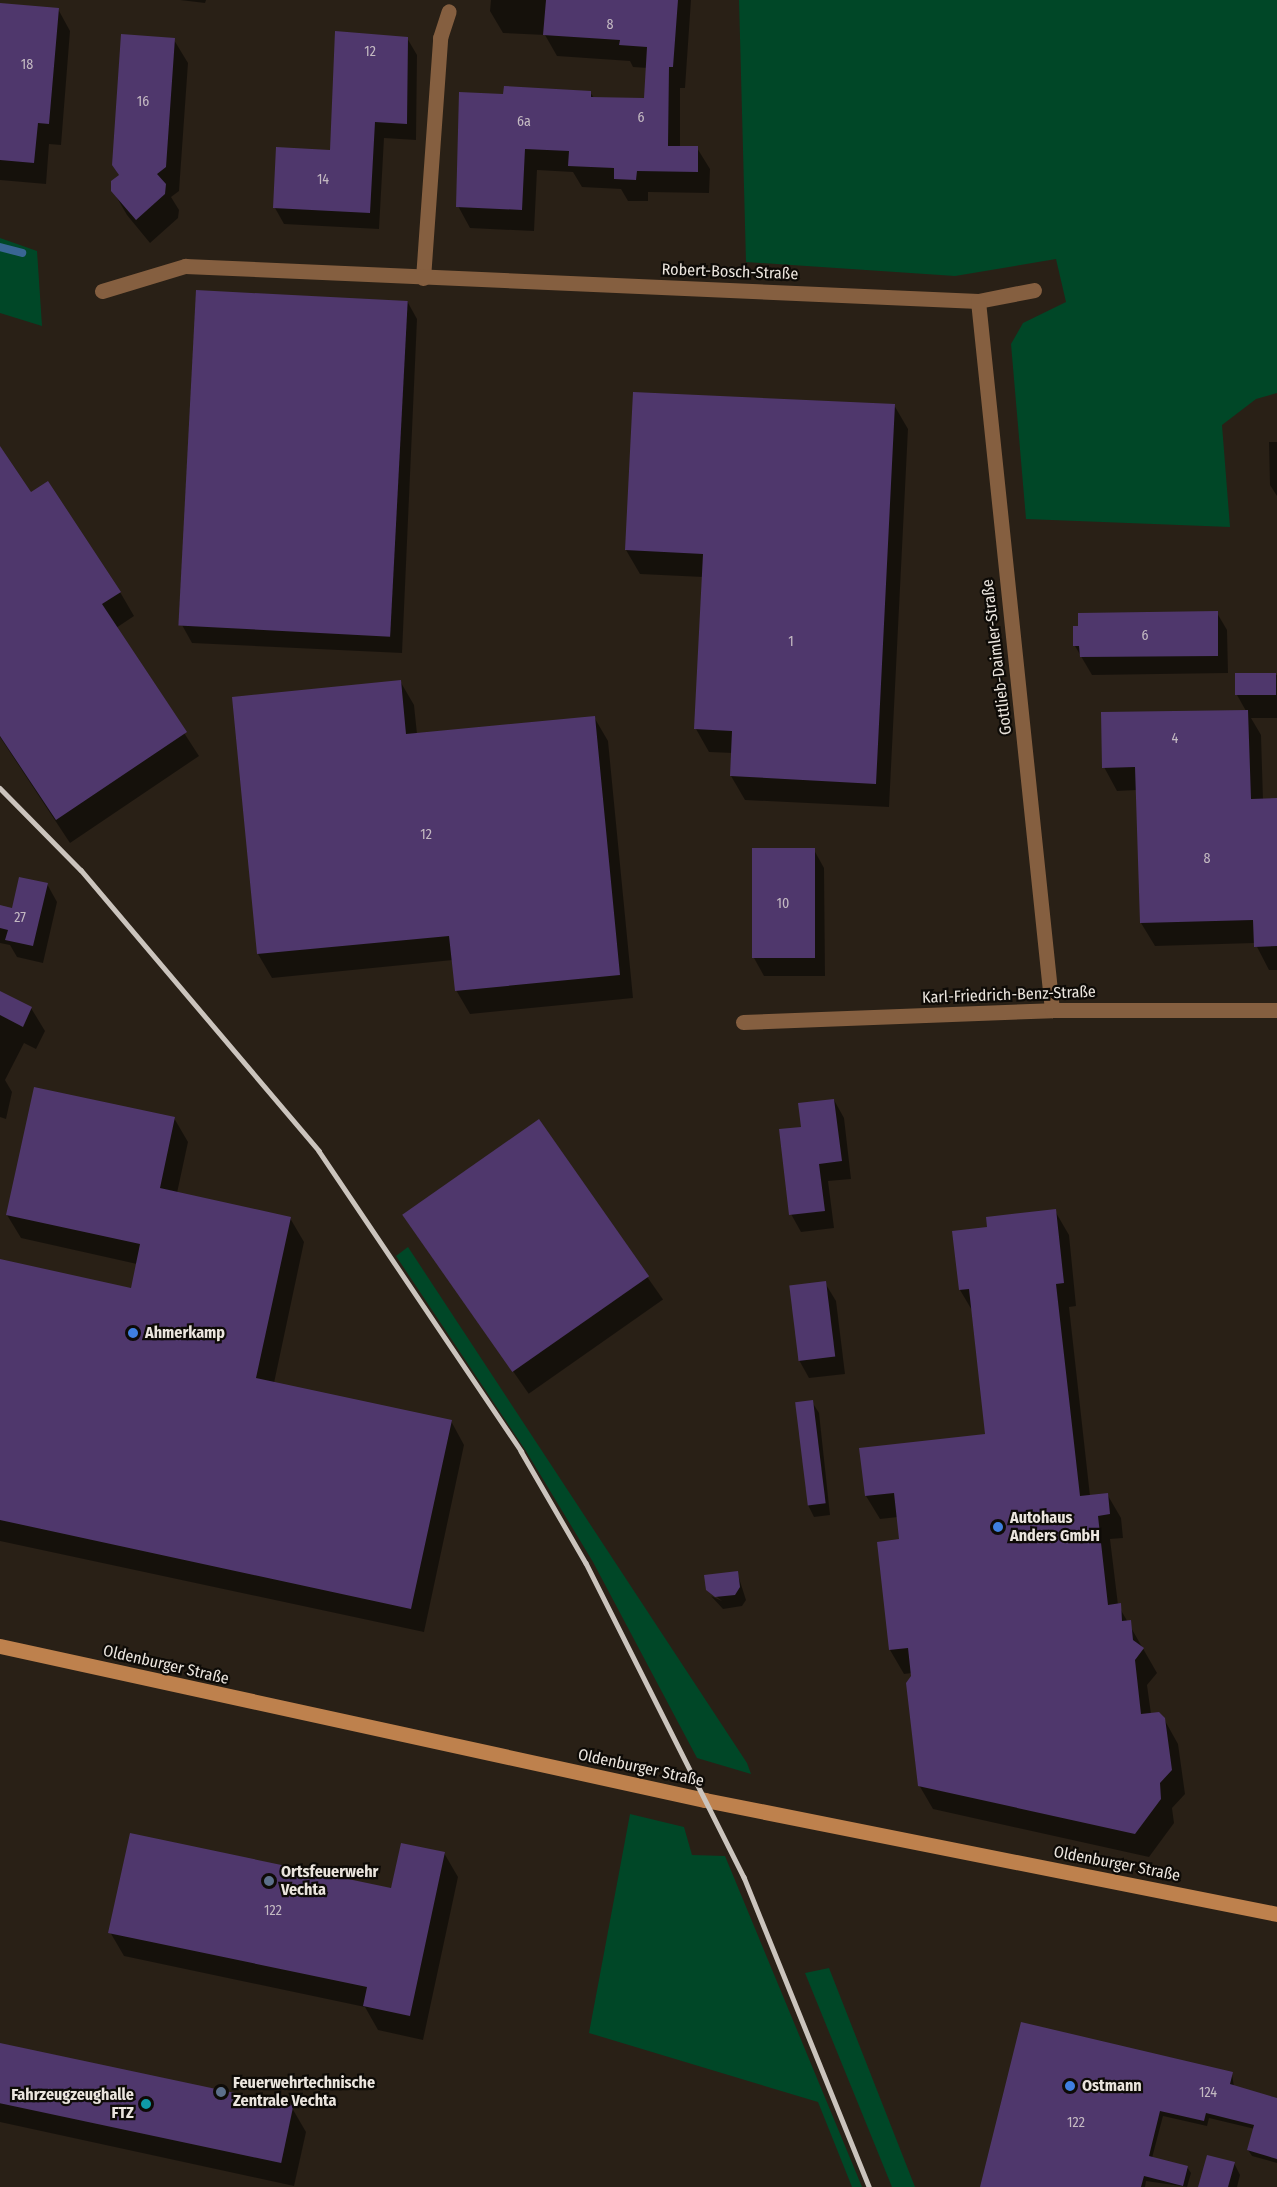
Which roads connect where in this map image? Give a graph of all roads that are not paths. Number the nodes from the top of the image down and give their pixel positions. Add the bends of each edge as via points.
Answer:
1 (449, 11) dead end
2 (423, 278) junction
3 (1034, 290) dead end
4 (102, 291) dead end
5 (978, 301) junction
6 (1052, 1010) junction
7 (1277, 1010) edge
8 (743, 1022) dead end
9 (0, 1646) edge
10 (1277, 1914) edge

1 - 2 street via 440,38
2 - 4 street, Robert-Bosch-Straße via 185,266
2 - 5 street, Robert-Bosch-Straße
3 - 5 street, Robert-Bosch-Straße
5 - 6 street, Gottlieb-Daimler-Straße
6 - 7 street, Karl-Friedrich-Benz-Straße
6 - 8 street, Karl-Friedrich-Benz-Straße
9 - 10 main road, Oldenburger Straße via 694,1797

